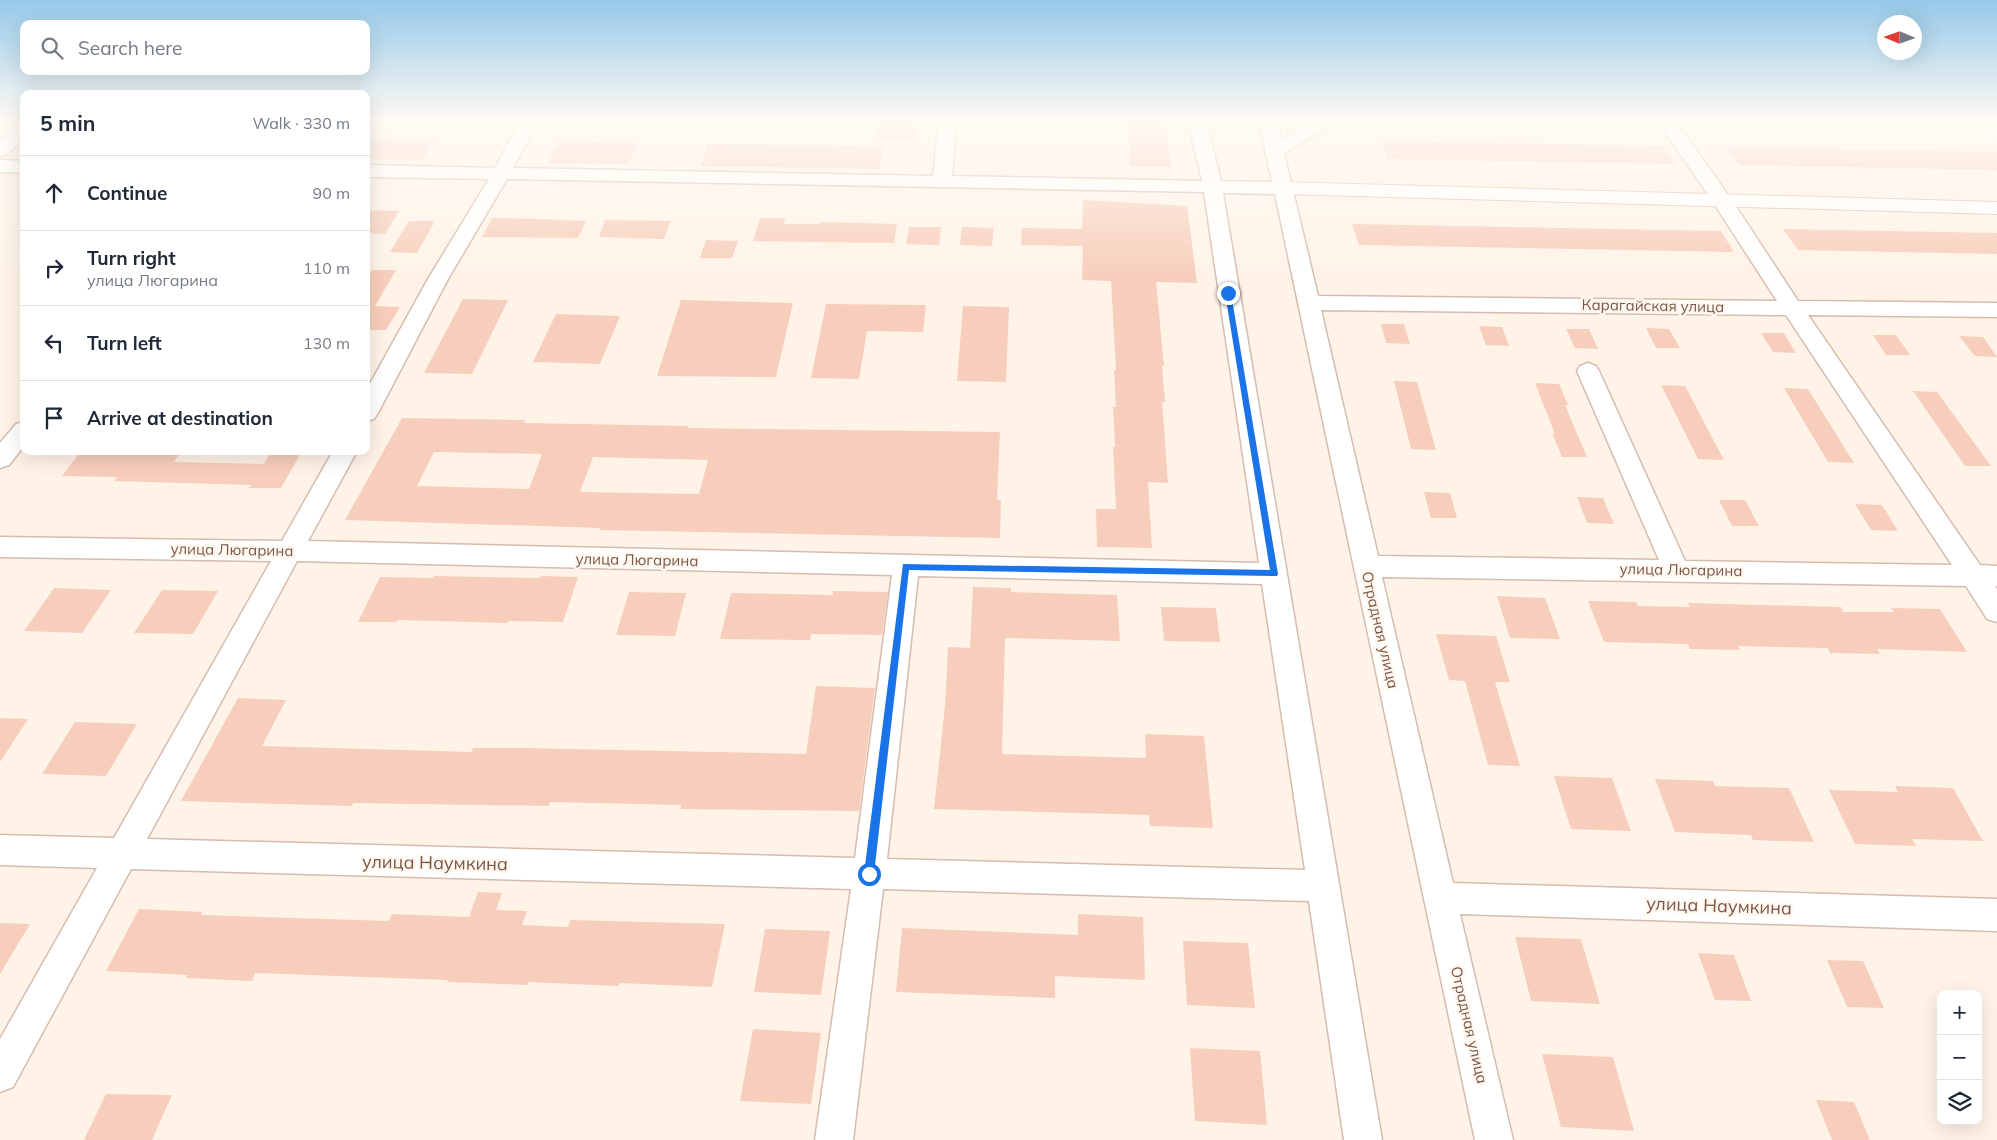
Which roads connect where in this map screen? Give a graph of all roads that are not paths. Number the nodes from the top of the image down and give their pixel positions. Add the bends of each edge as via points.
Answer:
1 (448, 173) edge
2 (943, 173) edge
3 (1210, 173) edge
4 (1280, 173) edge
5 (1704, 173) edge
6 (502, 174) junction
7 (942, 182) junction
8 (1213, 187) junction
9 (1283, 188) junction
10 (1724, 202) junction
11 (1997, 208) edge
12 (1309, 303) junction
13 (1792, 308) junction
14 (1997, 310) edge
15 (1588, 372) dead end
16 (370, 406) edge
17 (20, 435) edge
18 (343, 455) edge
19 (0, 458) edge
20 (0, 547) edge
21 (290, 551) junction
22 (906, 566) junction
23 (1366, 566) junction
24 (1676, 570) junction
25 (1274, 574) junction
26 (1985, 576) edge
27 (1997, 611) edge
28 (0, 850) edge
29 (121, 855) junction
30 (869, 874) junction
31 (1324, 886) junction
32 (1440, 898) junction
33 (1997, 915) edge
34 (0, 1074) edge
35 (834, 1140) edge
36 (1363, 1140) edge
37 (1494, 1140) edge

1 - 6 street
2 - 7 street
3 - 8 street
4 - 9 street, Отрадная улица
5 - 10 street
6 - 7 street
6 - 16 street via 438,279
7 - 8 street
8 - 9 street
8 - 25 street
9 - 10 street
9 - 12 street, Отрадная улица
10 - 11 street
10 - 13 street
12 - 13 street, Карагайская улица
12 - 23 street, Отрадная улица
13 - 14 street, Карагайская улица
13 - 26 street
15 - 24 street
17 - 19 street
18 - 21 street
20 - 21 street, улица Люгарина
21 - 22 street, улица Люгарина
21 - 29 street
22 - 25 street, улица Люгарина
22 - 30 street
23 - 24 street, улица Люгарина
23 - 32 street, Отрадная улица
24 - 26 street, улица Люгарина
25 - 31 street
26 - 27 street
28 - 29 street, улица Наумкина
29 - 30 street, улица Наумкина
29 - 34 street
30 - 31 street, улица Наумкина
30 - 35 street
31 - 36 street
32 - 33 street, улица Наумкина
32 - 37 street, Отрадная улица

